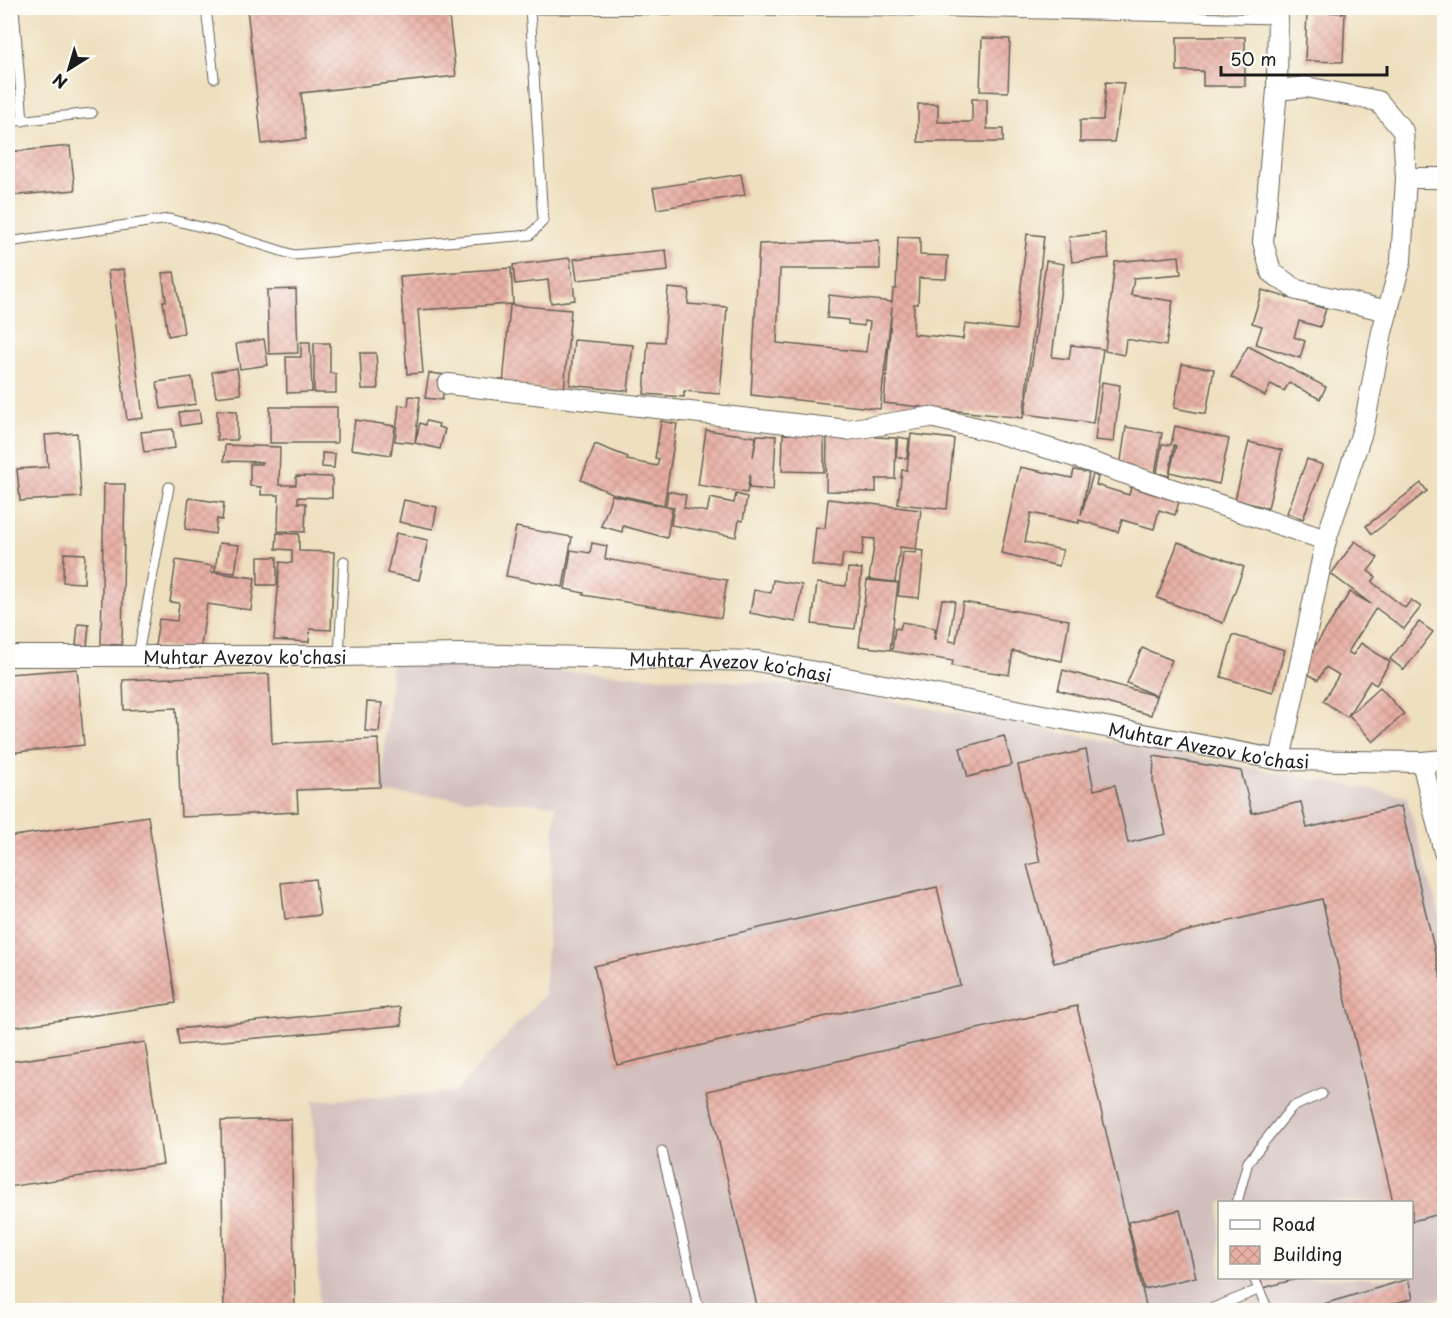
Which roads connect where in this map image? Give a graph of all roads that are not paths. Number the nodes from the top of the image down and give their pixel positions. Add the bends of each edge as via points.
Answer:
1 (14, 8) edge
2 (206, 8) edge
3 (530, 8) edge
4 (908, 9) edge
5 (1278, 13) edge
6 (214, 78) dead end
7 (1277, 90) junction
8 (92, 113) dead end
9 (23, 121) junction
10 (8, 122) edge
11 (1406, 178) junction
12 (1444, 178) edge
13 (8, 242) edge
14 (1388, 311) junction
15 (448, 384) dead end
16 (169, 487) dead end
17 (1326, 540) junction
18 (344, 561) dead end
19 (138, 655) junction
20 (8, 656) edge
21 (339, 656) junction
22 (1280, 760) junction
23 (1444, 760) edge
24 (1422, 762) junction
25 (1444, 852) edge
26 (1322, 1094) dead end
27 (662, 1151) dead end
28 (1238, 1201) edge
29 (1254, 1279) edge
30 (1258, 1290) junction
31 (699, 1311) edge
32 (1208, 1311) edge
33 (1268, 1311) edge

1 - 9 lane
2 - 6 lane
3 - 4 lane
3 - 13 lane via 543,221 530,235 294,255 169,219
4 - 5 lane
5 - 7 street
7 - 11 street via 1306,87 1378,101 1403,131
7 - 14 street via 1263,243 1272,272 1297,290
8 - 9 lane
9 - 10 lane
11 - 12 street
11 - 14 street via 1401,261
14 - 17 street via 1364,426
15 - 17 street via 846,430 930,417 1035,444
16 - 19 lane
17 - 22 street
18 - 21 lane
19 - 20 street, Muhtar Avezov ko'chasi
19 - 21 street, Muhtar Avezov ko'chasi
21 - 22 street, Muhtar Avezov ko'chasi via 461,654 756,661
22 - 24 street, Muhtar Avezov ko'chasi
23 - 24 street, Muhtar Avezov ko'chasi
24 - 25 street
26 - 28 lane via 1292,1107 1248,1161
27 - 31 lane
29 - 30 lane
30 - 32 lane
30 - 33 lane

